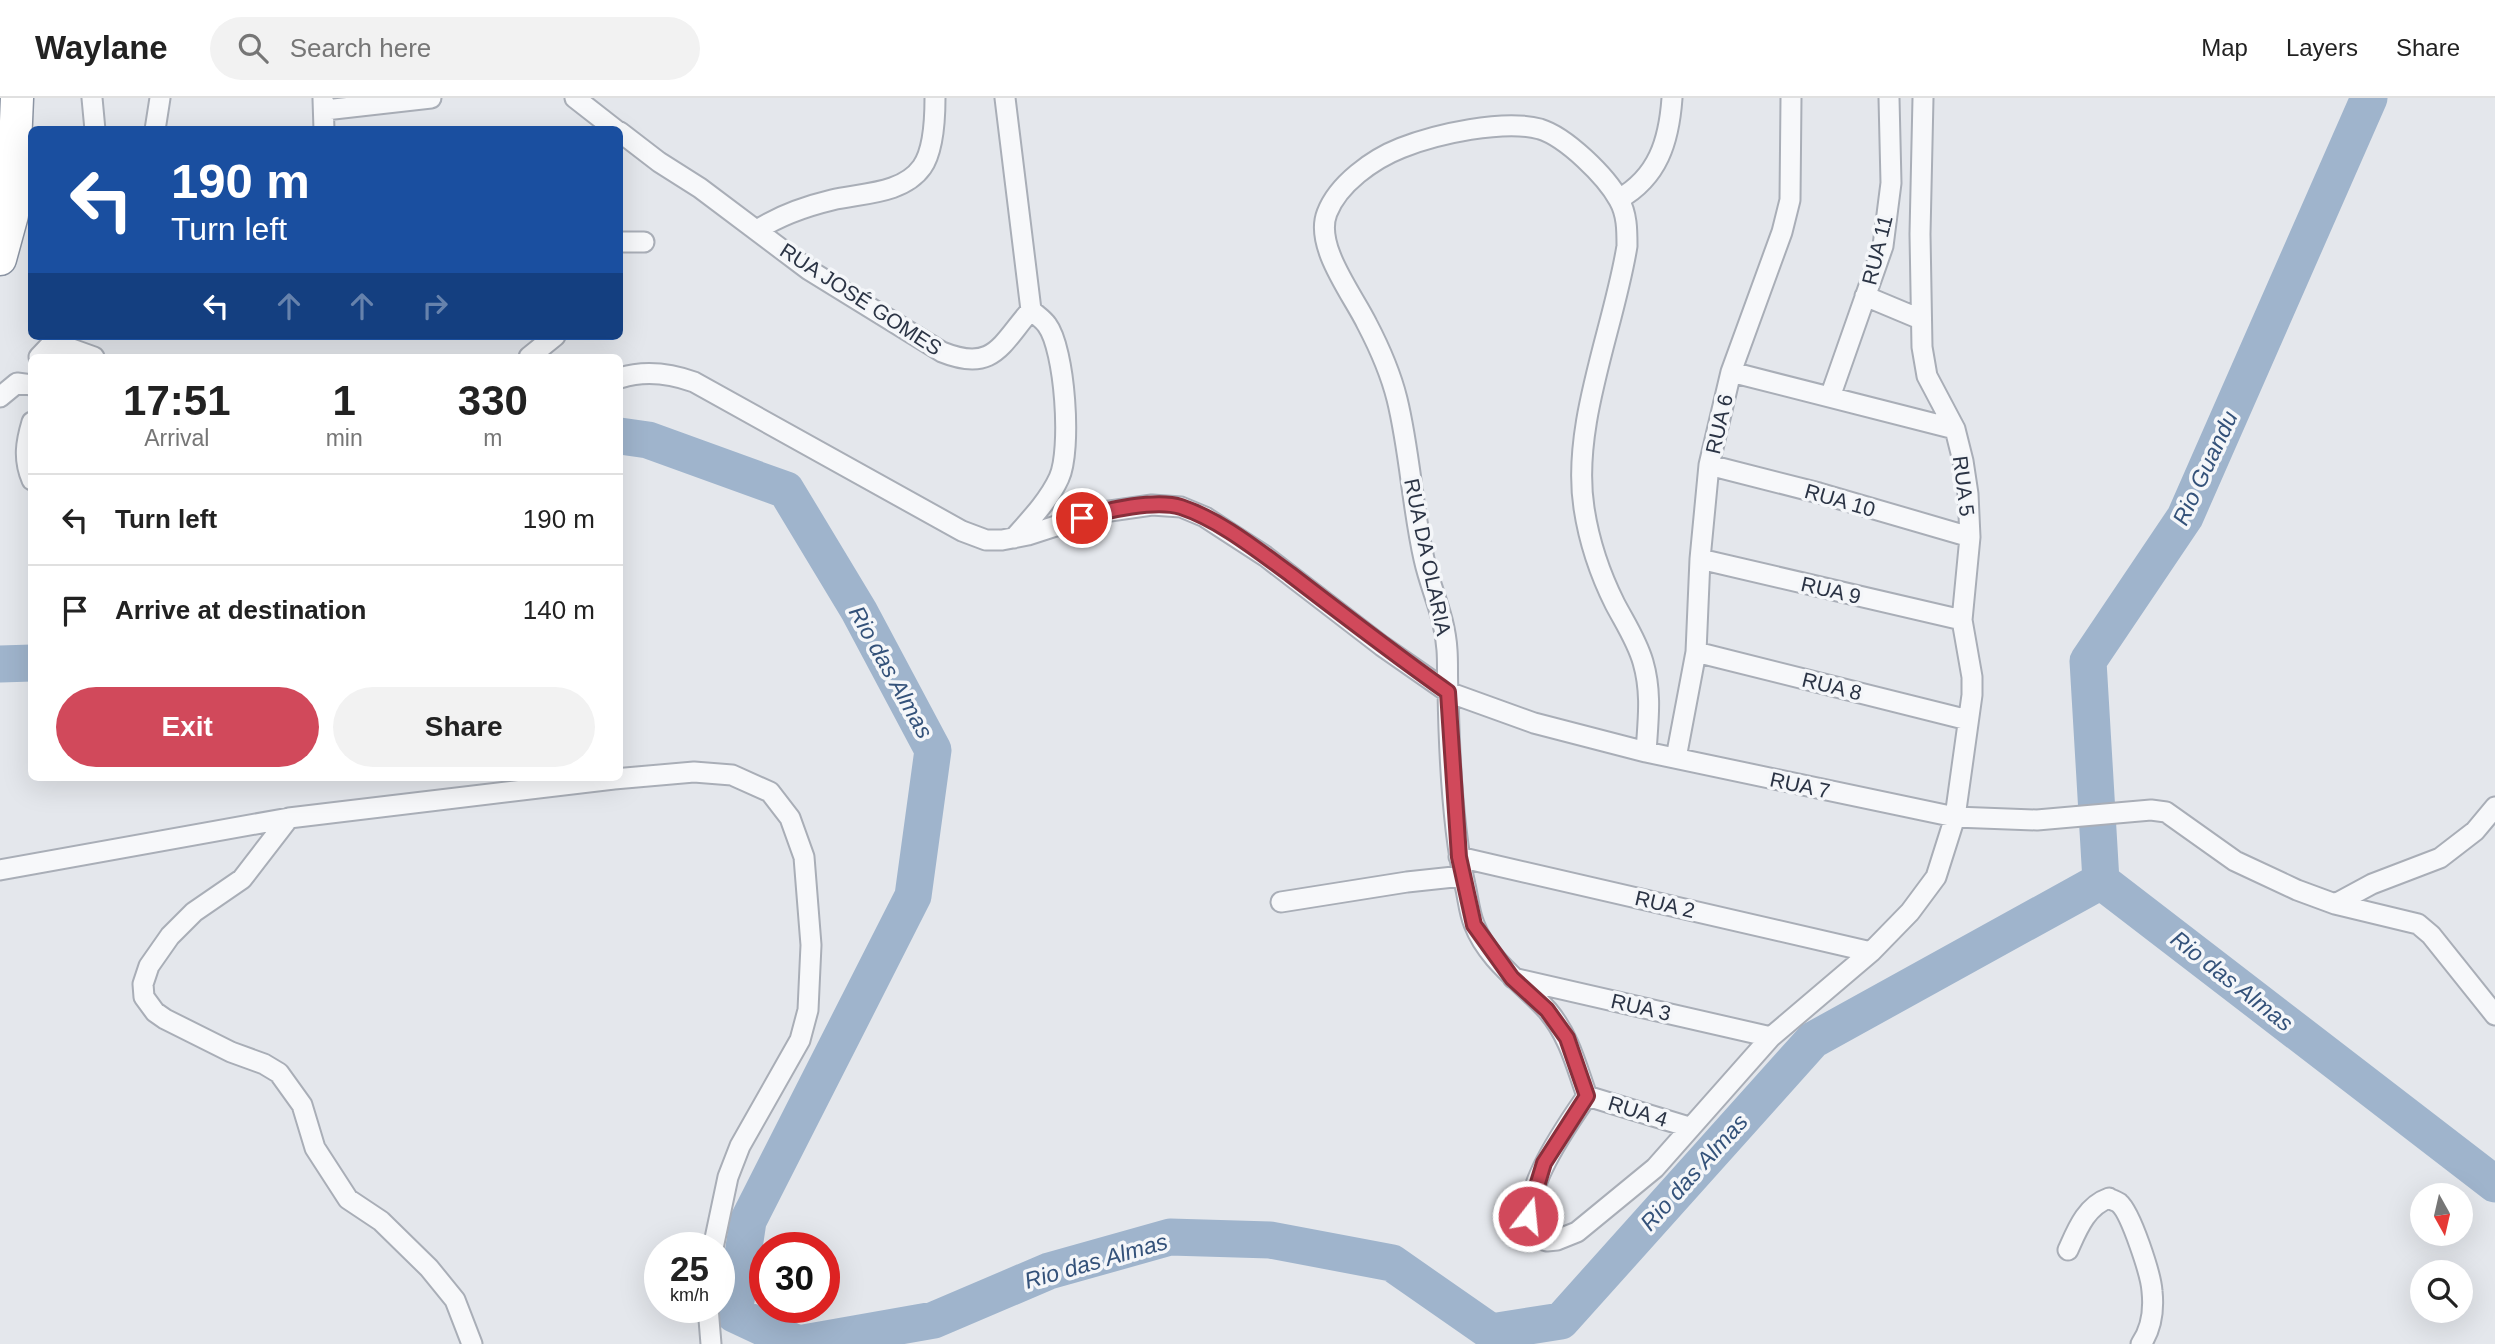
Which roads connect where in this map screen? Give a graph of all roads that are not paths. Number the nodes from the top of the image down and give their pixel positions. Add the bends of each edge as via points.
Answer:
1 (17, 98) edge
2 (92, 98) edge
3 (160, 98) edge
4 (431, 98) edge
5 (575, 98) edge
6 (935, 98) edge
7 (1005, 98) edge
8 (1672, 98) edge
9 (1791, 98) edge
10 (1889, 98) edge
11 (1923, 98) edge
12 (324, 104) edge
13 (95, 126) edge
14 (156, 126) edge
15 (324, 126) edge
16 (611, 126) edge
17 (623, 135) edge
18 (1619, 199) junction
19 (757, 230) junction
20 (623, 242) edge
21 (644, 242) dead end
22 (0, 259) edge
23 (1865, 296) junction
24 (1031, 310) junction
25 (1920, 319) junction
26 (56, 340) edge
27 (59, 340) edge
28 (550, 340) edge
29 (42, 354) edge
30 (87, 354) edge
31 (533, 354) edge
32 (1731, 372) junction
33 (623, 377) edge
34 (24, 384) edge
35 (0, 397) edge
36 (1830, 397) junction
37 (1955, 429) junction
38 (28, 434) edge
39 (1709, 465) junction
40 (28, 471) edge
41 (1970, 537) junction
42 (1014, 538) junction
43 (1700, 559) junction
44 (1962, 620) junction
45 (1696, 652) junction
46 (1448, 692) junction
47 (1968, 720) junction
48 (1646, 752) junction
49 (1676, 758) junction
50 (623, 780) edge
51 (615, 781) edge
52 (2495, 807) edge
53 (1955, 817) junction
54 (289, 818) junction
55 (1461, 867) junction
56 (0, 870) edge
57 (1281, 902) dead end
58 (2334, 904) junction
59 (1871, 952) junction
60 (1512, 978) junction
61 (2495, 1015) edge
62 (1771, 1037) junction
63 (1587, 1096) junction
64 (1689, 1127) junction
65 (717, 1232) edge
66 (2068, 1250) dead end
67 (709, 1323) edge
68 (472, 1344) edge
69 (711, 1344) edge
70 (2141, 1344) edge

1 - 22 highway via 12,215
2 - 13 street
3 - 14 street
4 - 12 street
5 - 16 street, RUA JOSÉ GOMES
6 - 19 street via 927,157 909,179 893,188 830,201
7 - 24 street
8 - 18 street via 1664,142 1649,176
9 - 32 street, RUA 6 via 1790,200
10 - 23 street, RUA 11 via 1892,158 1888,213 1883,246
11 - 25 street, RUA 5
12 - 15 street
17 - 19 street, RUA JOSÉ GOMES
18 - 46 street, RUA DA OLARIA via 1564,142 1543,130 1503,127 1422,140 1398,149 1354,178 1325,215 1330,256 1369,327 1396,396 1424,560 1443,617
18 - 48 street via 1627,246 1586,431 1581,486 1591,545 1643,661 1649,702
19 - 24 street, RUA JOSÉ GOMES via 809,270 957,358 982,359 995,352
20 - 21 street
23 - 25 street
23 - 36 street, RUA 11
24 - 42 street via 1047,324 1056,348 1066,451 1058,480
25 - 37 street, RUA 5 via 1927,376
26 - 29 street
27 - 30 street
28 - 31 street
32 - 36 street
32 - 39 street, RUA 6
33 - 42 street, RUA 7 via 669,373 694,382 962,531 986,540
34 - 35 street
36 - 37 street
37 - 41 street, RUA 5 via 1968,494
38 - 40 street via 24,446
39 - 41 street, RUA 10
39 - 43 street, RUA 6
41 - 44 street, RUA 5
42 - 46 street, RUA 7 via 1096,513 1152,505 1181,507 1265,556
43 - 44 street, RUA 9
43 - 45 street, RUA 6
44 - 47 street, RUA 5 via 1972,677
45 - 47 street, RUA 8
45 - 49 street, RUA 6
46 - 48 street, RUA 7 via 1534,723
46 - 55 street, RUA DA OLARIA
47 - 53 street, RUA 5
48 - 49 street, RUA 7
49 - 53 street, RUA 7
50 - 65 street via 694,772 732,775 770,792 790,818 804,857 811,945 808,1010 800,1040 740,1146
51 - 54 street
52 - 58 street via 2475,831 2440,858
53 - 58 street, RUA 7 via 2037,820 2166,812 2235,862
53 - 59 street, RUA 5 via 1936,877
54 - 56 street
54 - 68 street via 243,879 194,912 170,936 149,966 143,984 145,997 165,1019 279,1073 303,1105 315,1148 348,1199 390,1228 429,1268 455,1300
55 - 57 street, RUA 2 via 1407,882
55 - 59 street, RUA 2
55 - 60 street, RUA DA OLARIA via 1474,925
58 - 61 street, RUA 7 via 2418,924
59 - 62 street, RUA 5
60 - 62 street, RUA 3
60 - 63 street, RUA DA OLARIA via 1547,1010 1567,1038
62 - 64 street, RUA 5
63 - 64 street, RUA 4
63 - 64 street, RUA 5 via 1544,1163 1528,1216 1535,1237 1547,1241 1577,1232 1655,1168
66 - 70 street via 2097,1202 2109,1198 2118,1203 2128,1216 2152,1289 2149,1331
67 - 69 street

